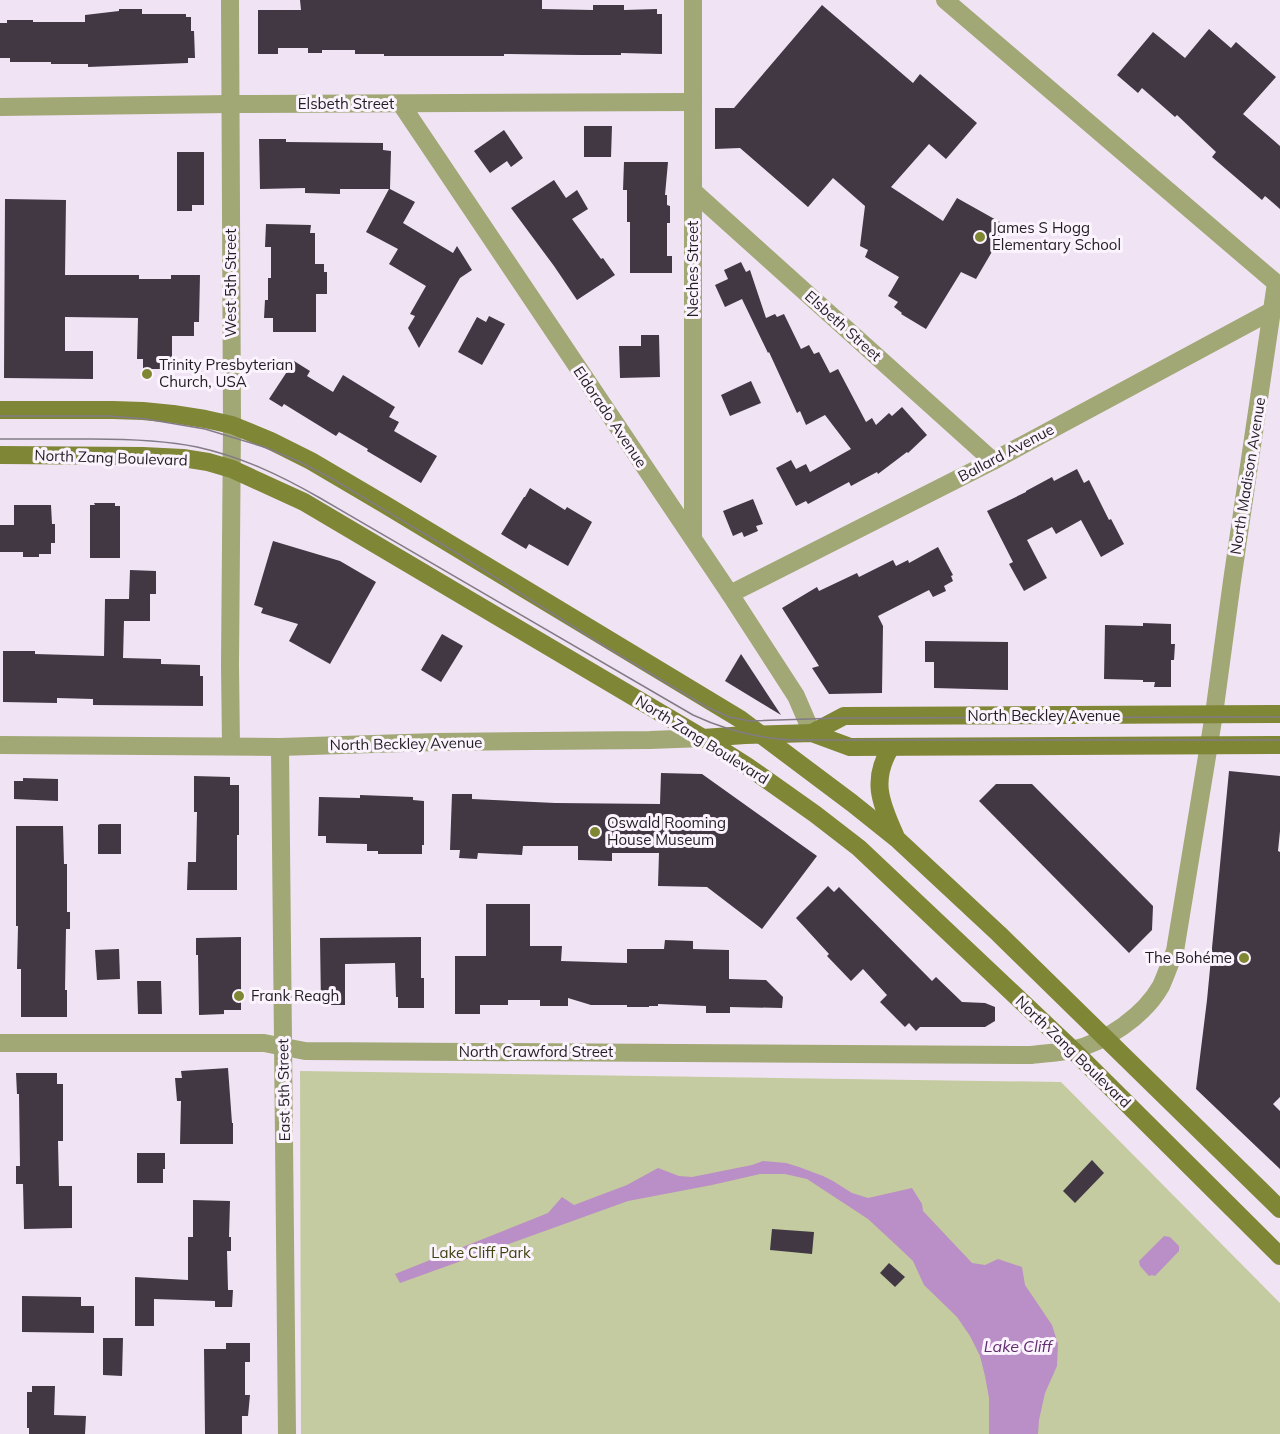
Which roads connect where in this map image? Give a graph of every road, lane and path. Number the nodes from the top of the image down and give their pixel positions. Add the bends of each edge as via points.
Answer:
1 (230, 0) edge
2 (693, 0) edge
3 (945, 0) edge
4 (693, 102) junction
5 (230, 104) junction
6 (401, 104) junction
7 (0, 107) edge
8 (693, 191) junction
9 (1276, 308) edge
10 (0, 410) edge
11 (232, 425) junction
12 (0, 455) edge
13 (993, 461) junction
14 (232, 469) junction
15 (693, 538) junction
16 (730, 594) junction
17 (1214, 714) junction
18 (1280, 714) edge
19 (812, 733) junction
20 (761, 735) junction
21 (703, 738) junction
22 (0, 745) edge
23 (1280, 745) edge
24 (231, 746) junction
25 (1208, 746) junction
26 (280, 747) junction
27 (891, 747) junction
28 (897, 839) junction
29 (1105, 1037) junction
30 (0, 1043) edge
31 (283, 1047) junction
32 (1072, 1050) junction
33 (1280, 1209) edge
34 (1280, 1256) edge
35 (287, 1434) edge

1 - 5 street, West 5th Street
2 - 4 street, Neches Street
3 - 9 street, North Madison Avenue via 1276,283
4 - 6 street, Elsbeth Street
4 - 8 street, Neches Street
5 - 6 street, Elsbeth Street
5 - 7 street, Elsbeth Street
5 - 11 street, West 5th Street
6 - 15 street, Eldorado Avenue
8 - 13 street, Elsbeth Street
8 - 15 street, Neches Street
9 - 13 street, Ballard Avenue
9 - 17 street, North Madison Avenue
10 - 11 main road via 143,411
11 - 14 street, West 5th Street
11 - 20 main road via 311,461
12 - 14 main road, North Zang Boulevard via 163,457
13 - 16 street, Ballard Avenue
14 - 21 main road, North Zang Boulevard via 304,502
14 - 24 street, West 5th Street
15 - 16 street, Eldorado Avenue
16 - 19 street, Eldorado Avenue via 796,696
17 - 18 main road, North Beckley Avenue
17 - 19 main road, North Beckley Avenue via 844,716
17 - 25 street, North Madison Avenue
19 - 20 main road, North Beckley Avenue
19 - 27 main road, North Beckley Avenue via 850,747
20 - 21 main road, North Beckley Avenue
20 - 28 main road
21 - 26 street, North Beckley Avenue
21 - 32 main road, North Zang Boulevard via 859,848
22 - 24 street, North Beckley Avenue
23 - 25 main road, North Beckley Avenue
24 - 26 street, North Beckley Avenue
25 - 27 main road, North Beckley Avenue
25 - 29 street, North Madison Avenue via 1174,951 1160,986 1146,1007
26 - 31 street, East 5th Street
27 - 28 main road via 880,775 880,791 883,809
28 - 29 main road
29 - 32 street, North Madison Avenue
29 - 33 main road
30 - 31 street, North Crawford Street via 264,1043
31 - 32 street, North Crawford Street via 305,1051 1031,1055
31 - 35 street, East 5th Street
32 - 34 main road, North Zang Boulevard

